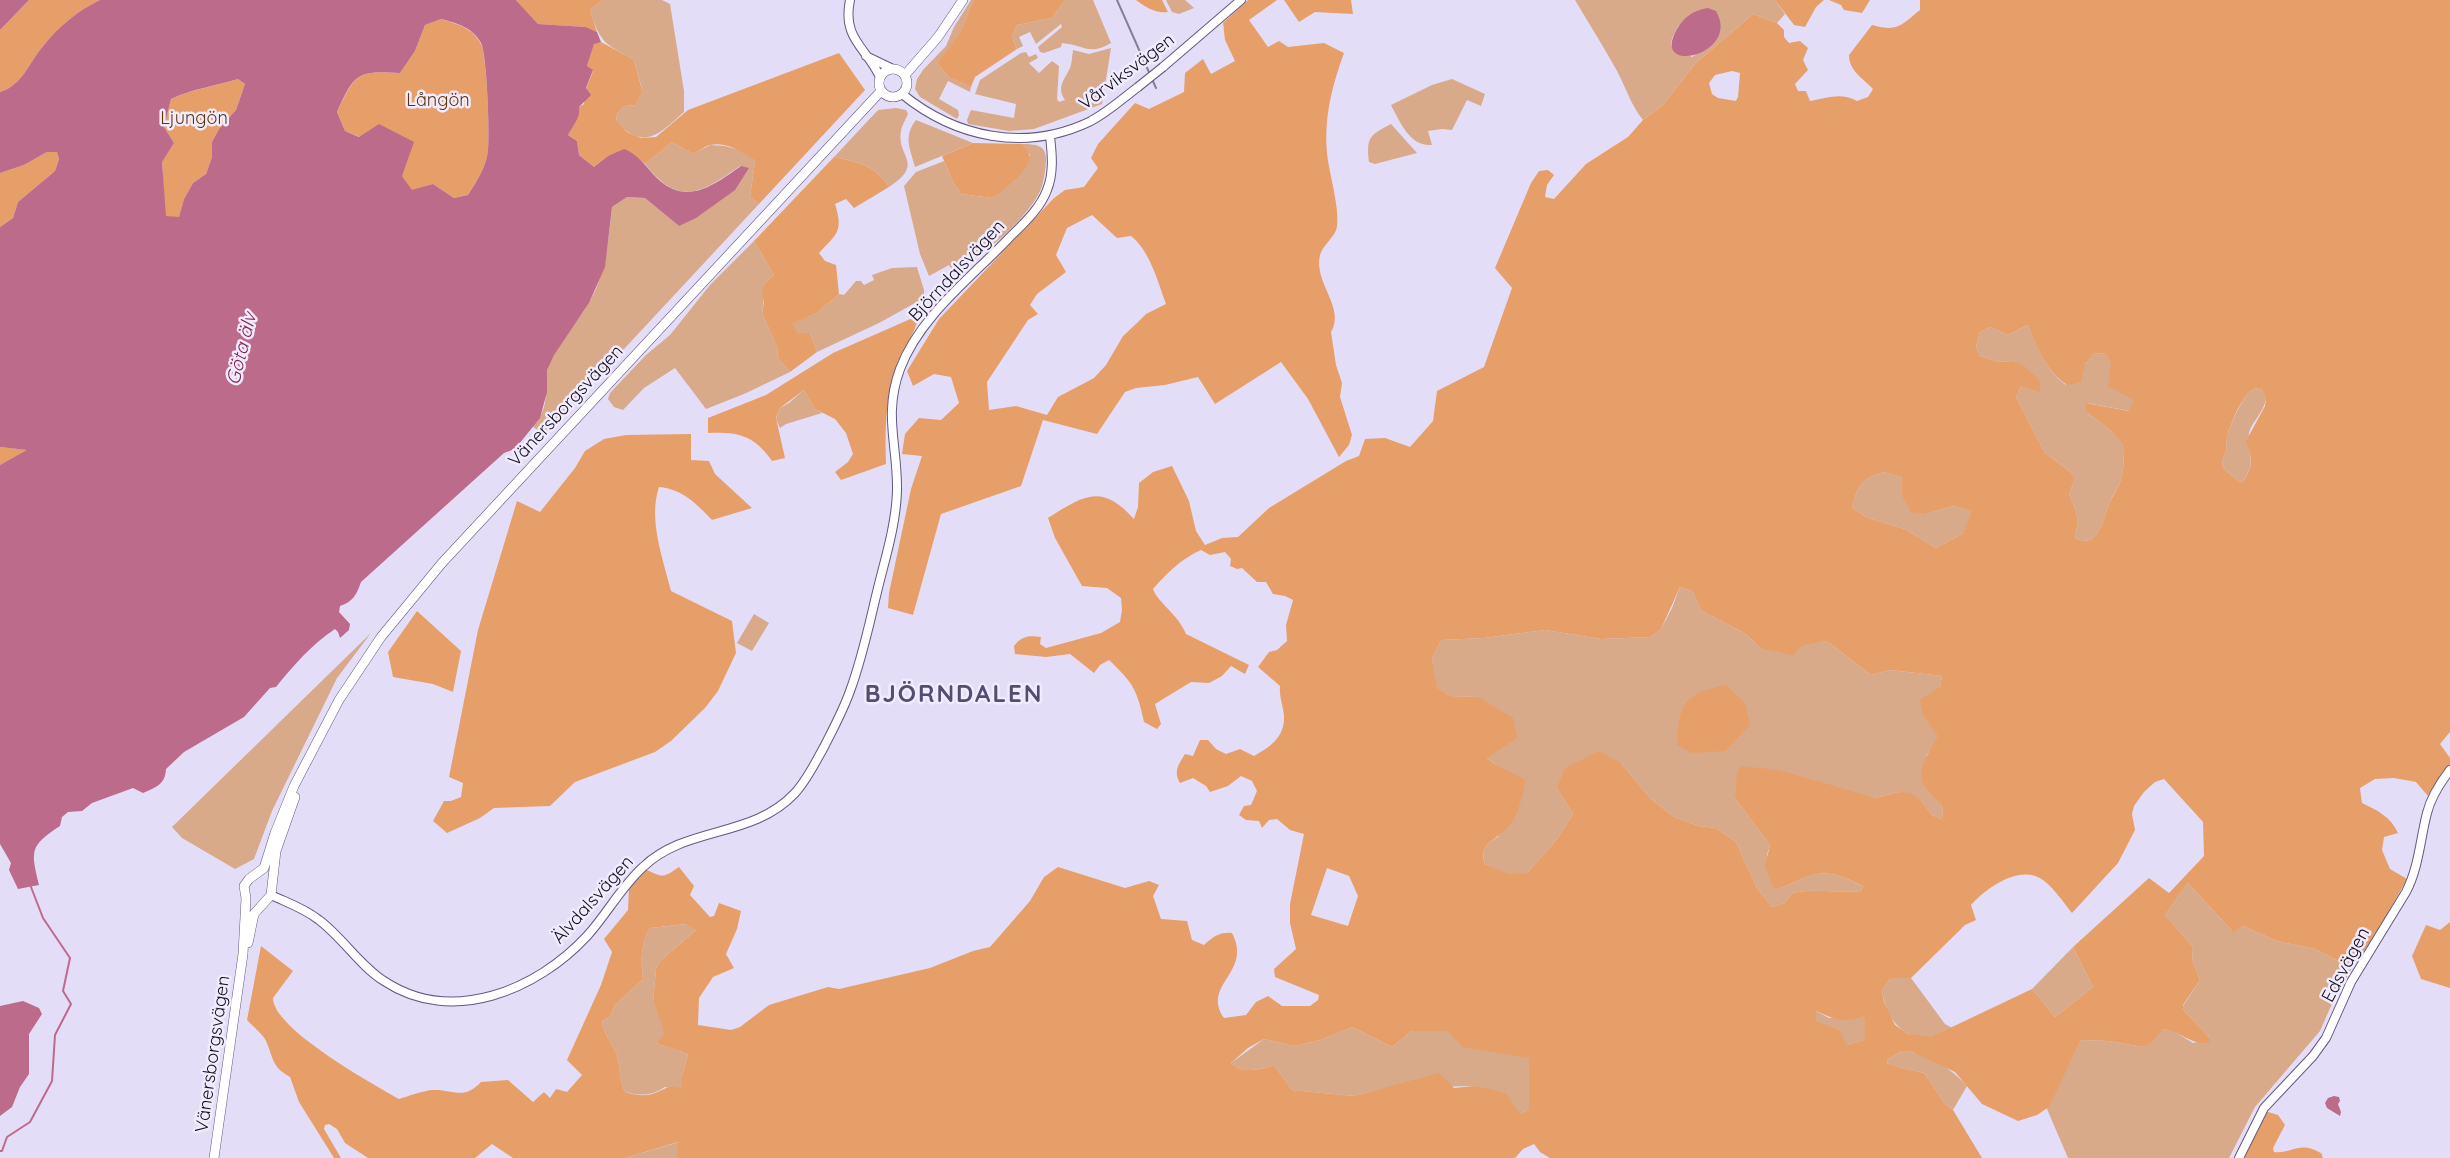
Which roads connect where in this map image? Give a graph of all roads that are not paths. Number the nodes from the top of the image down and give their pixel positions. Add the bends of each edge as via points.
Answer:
1 (850, 0) edge
2 (963, 0) edge
3 (1241, 0) edge
4 (866, 56) junction
5 (893, 69) junction
6 (905, 75) junction
7 (880, 78) junction
8 (881, 91) junction
9 (902, 94) junction
10 (1050, 136) junction
11 (839, 717) joint
12 (306, 766) junction
13 (2450, 770) edge
14 (254, 876) junction
15 (271, 885) junction
16 (271, 895) junction
17 (246, 898) junction
18 (262, 903) junction
19 (243, 954) junction
20 (214, 1158) edge
21 (2239, 1158) edge

1 - 4 street via 850,30
2 - 6 main road
3 - 10 street, Vårviksvägen, bridge via 1138,88 1090,122
4 - 5 street
4 - 7 street
5 - 6 main road
5 - 7 main road
6 - 9 main road via 907,85
7 - 8 main road
8 - 9 main road via 892,98
8 - 12 main road, Vänersborgsvägen via 412,596 349,685
9 - 10 street, Vårviksvägen via 943,121 972,132 1016,139
10 - 11 street, Björndalsvägen via 1050,181 1037,208 928,321 901,367 891,423 895,514 855,677
11 - 16 street, Älvdalsvägen via 804,782 777,809 751,823 691,839 659,855 635,876 575,948 532,979 495,996 438,1001 396,988 372,972 318,919
12 - 14 main road, Vänersborgsvägen via 281,817 264,868
12 - 15 main road, Vänersborgsvägen via 276,851
13 - 21 street, Edsvägen via 2427,813 2406,892 2351,982 2326,1038 2264,1108
14 - 15 main road via 264,877
14 - 17 main road, Vänersborgsvägen via 245,884
15 - 16 main road, Vänersborgsvägen
16 - 18 main road, Vänersborgsvägen
17 - 18 main road
17 - 19 main road, Vänersborgsvägen
18 - 19 main road, Vänersborgsvägen via 253,917
19 - 20 main road, Vänersborgsvägen

